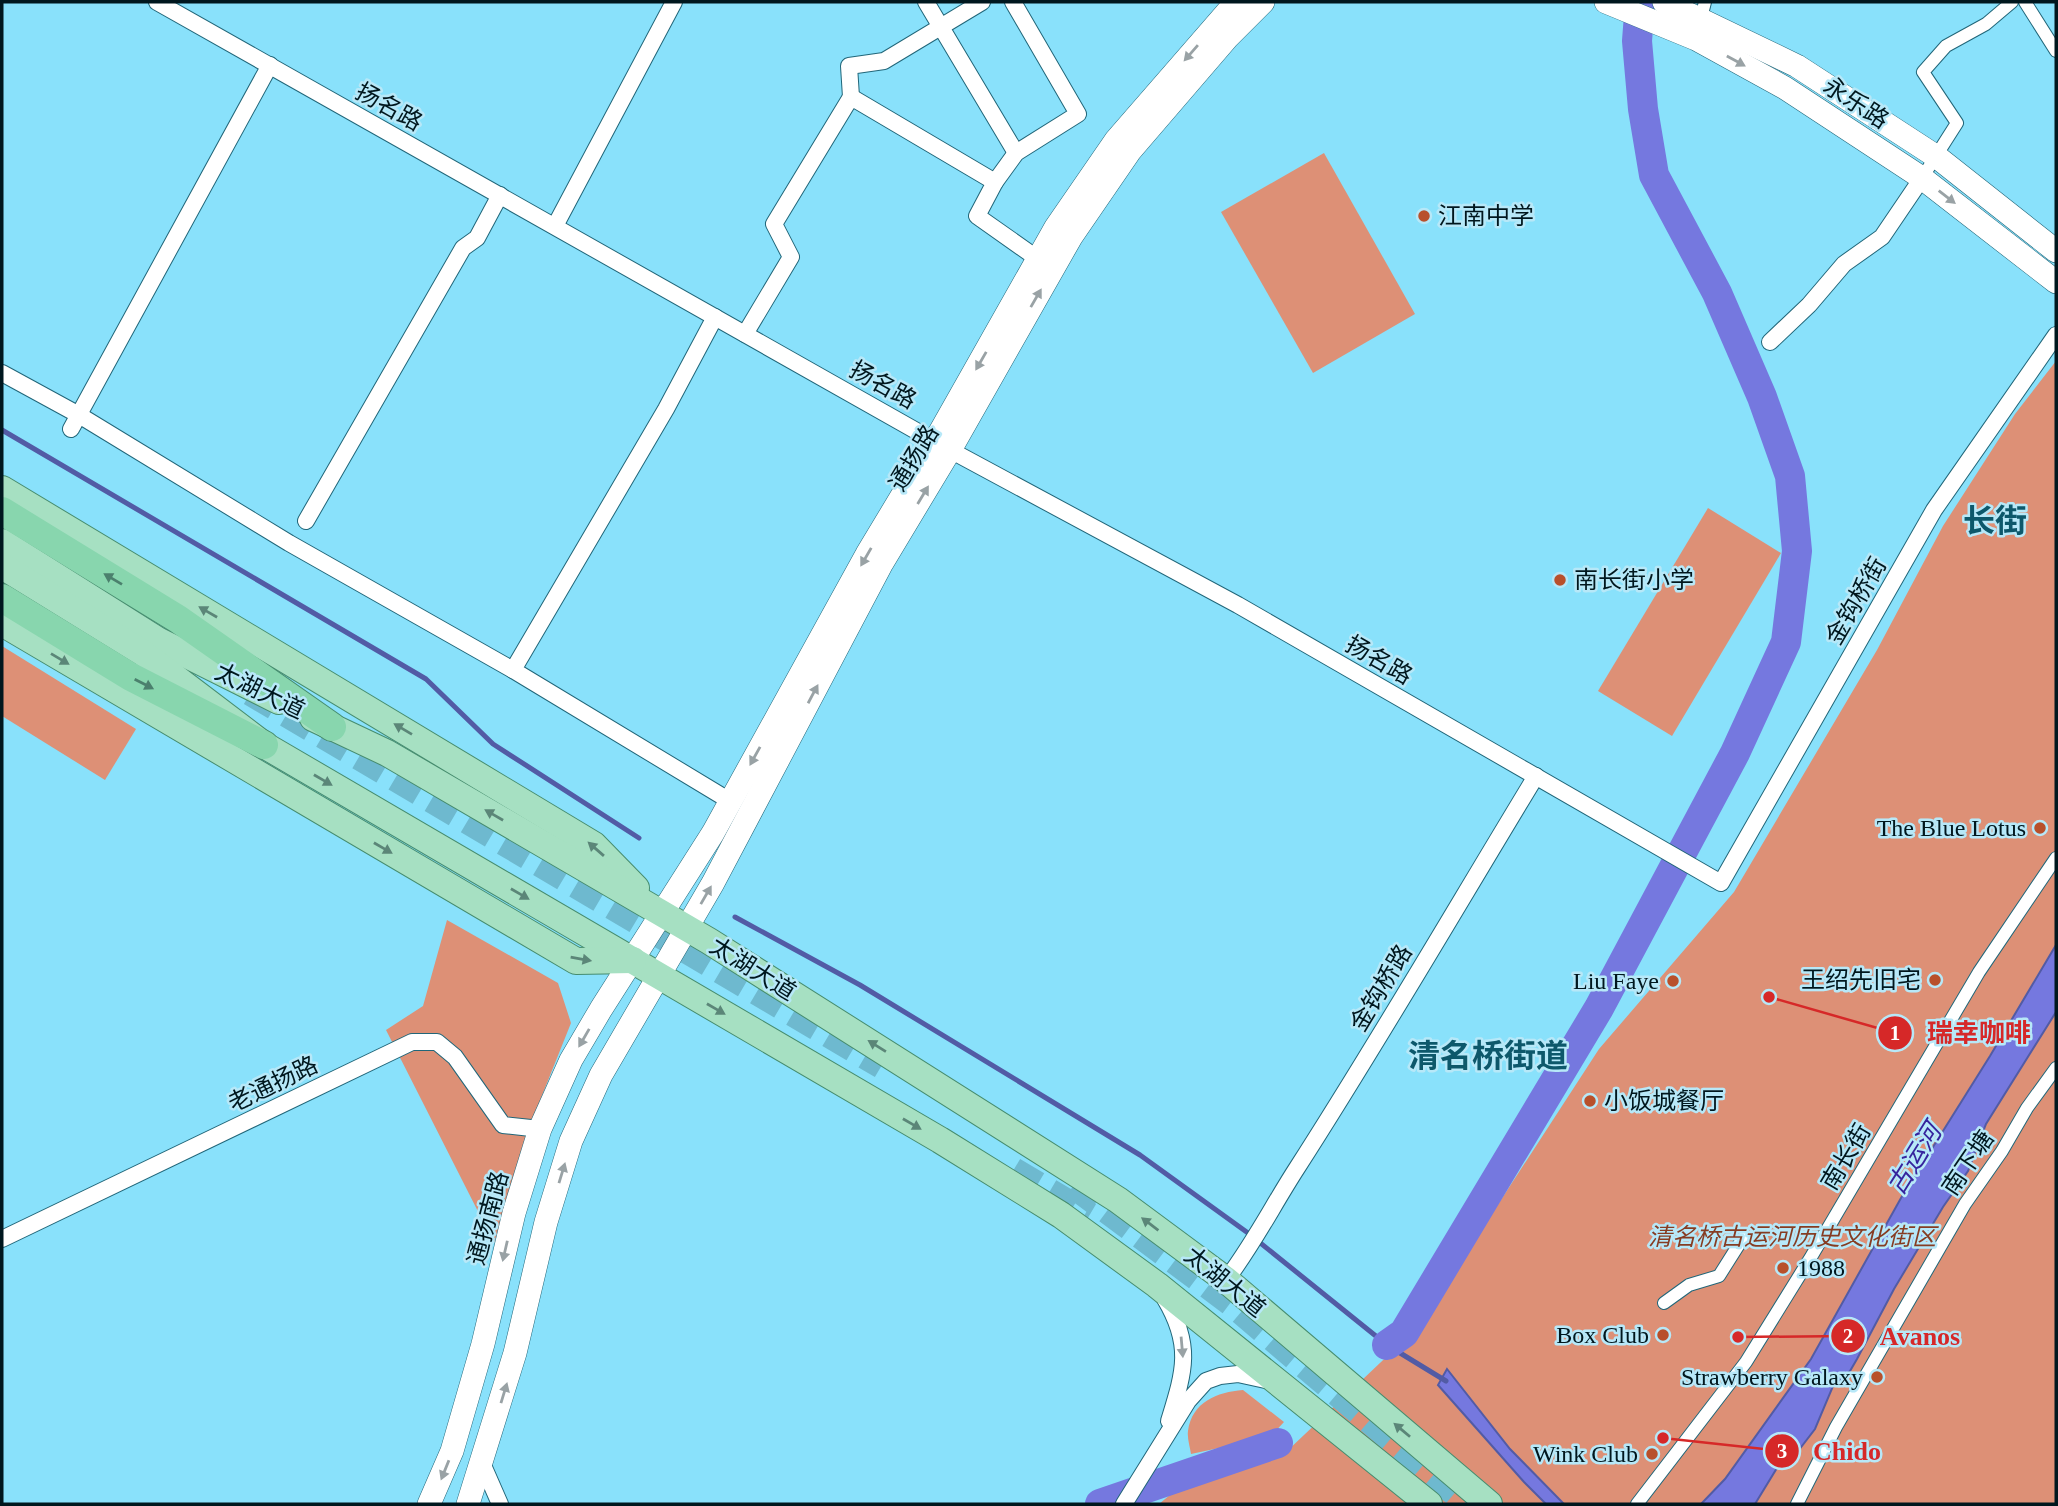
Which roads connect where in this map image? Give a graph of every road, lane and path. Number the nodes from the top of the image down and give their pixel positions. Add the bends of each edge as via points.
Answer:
1 (157, 2) edge
2 (674, 2) edge
3 (926, 2) edge
4 (982, 2) edge
5 (1013, 2) edge
6 (1236, 2) edge
7 (1263, 2) edge
8 (1606, 2) edge
9 (2012, 2) edge
10 (2025, 2) edge
11 (1671, 5) edge
12 (1703, 10) edge
13 (941, 27) junction
14 (2056, 51) edge
15 (270, 65) junction
16 (851, 97) junction
17 (1016, 153) junction
18 (1937, 157) junction
19 (1923, 178) junction
20 (995, 182) junction
21 (500, 195) junction
22 (555, 226) junction
23 (2056, 251) edge
24 (1038, 259) junction
25 (2056, 282) edge
26 (715, 317) junction
27 (746, 334) junction
28 (2056, 335) edge
29 (1770, 342) dead end
30 (2, 373) edge
31 (75, 422) junction
32 (943, 445) junction
33 (2, 489) edge
34 (2, 512) edge
35 (306, 521) dead end
36 (2, 542) edge
37 (2, 566) edge
38 (2, 598) edge
39 (2, 624) edge
40 (257, 641) junction
41 (513, 670) junction
42 (332, 727) junction
43 (264, 745) junction
44 (387, 752) junction
45 (1536, 776) junction
46 (730, 801) junction
47 (2056, 858) edge
48 (1704, 874) joint
49 (662, 914) junction
50 (687, 928) junction
51 (633, 960) junction
52 (660, 976) junction
53 (2056, 1068) edge
54 (540, 1129) junction
55 (1743, 1238) dead end
56 (2, 1239) edge
57 (1226, 1280) junction
58 (1157, 1285) junction
59 (1664, 1303) dead end
60 (1279, 1383) junction
61 (1162, 1445) junction
62 (482, 1463) junction
63 (1428, 1503) edge
64 (429, 1504) edge
65 (468, 1504) edge
66 (500, 1504) edge
67 (1124, 1504) edge
68 (1489, 1504) edge
69 (1637, 1504) edge
70 (1797, 1504) edge

1 - 15 street, 扬名路
2 - 22 street
3 - 13 street
4 - 13 street
5 - 17 street via 1078,114
6 -> 24 main road, 通扬路 via 1116,141
32 -> 7 main road, 通扬路 via 1071,237 1130,151
8 -> 19 main road, 永乐路 via 1696,39 1785,88
9 - 18 street via 1986,24 1946,46 1923,72 1957,123
10 - 14 street
11 - 12 main road, 永乐路
12 - 18 main road, 永乐路
13 - 16 street via 884,61 849,66
13 - 17 street
15 - 21 street, 扬名路
15 - 31 street
16 - 20 street
16 - 27 street via 774,224 791,257
17 - 20 street
18 - 19 street
18 - 23 main road, 永乐路
19 -> 25 main road, 永乐路
19 - 29 street via 1882,237 1844,264
20 - 24 street via 977,216
21 - 22 street, 扬名路
21 - 35 street via 477,238 463,248
22 - 26 street, 扬名路
24 -> 32 main road, 通扬路
26 - 27 street, 扬名路
26 - 41 street
27 - 32 street, 扬名路
28 - 48 street, 金钩桥街 via 1934,510 1721,883
30 - 31 street
31 - 41 street
32 - 45 street, 扬名路 via 1238,605
32 -> 46 main road, 通扬路 via 867,554
50 -> 32 main road, 通扬路
40 -> 33 main road
42 -> 34 highway via 178,619
36 - 42 main road, 太湖大道 via 159,641
37 - 43 main road, 太湖大道 via 143,653
38 -> 43 highway via 131,677
39 -> 51 main road via 576,961
40 - 44 main road
49 -> 40 main road via 594,845
41 - 46 street
42 - 44 main road, 太湖大道
43 -> 51 main road, 太湖大道
49 -> 44 main road, 太湖大道
45 - 48 street, 扬名路
45 - 57 street, 金钩桥路
46 - 49 main road, 通扬路
47 - 69 street, 南长街 via 1979,972 1746,1362
49 - 50 main road, 太湖大道
49 - 51 main road, 通扬路
50 - 52 main road, 通扬路
57 -> 50 main road, 太湖大道 via 1107,1192
51 - 52 main road, 太湖大道
51 -> 54 main road, 通扬南路 via 571,1060
52 -> 58 main road, 太湖大道 via 1061,1215
62 -> 52 main road via 572,1141 601,1075
53 - 70 street, 南下塘 via 1965,1204 1836,1427
54 - 56 street, 老通扬路 via 503,1125 455,1057 437,1042 412,1042
54 -> 64 main road, 通扬南路 via 452,1451
55 - 59 street via 1719,1276 1689,1285
68 -> 57 main road, 太湖大道
58 - 60 main road, 太湖大道
58 -> 61 street via 1177,1319 1184,1345 1183,1374
60 - 61 street via 1238,1374 1206,1381 1188,1401
60 - 63 main road, 太湖大道
61 - 67 street
62 - 65 main road
62 - 66 street

